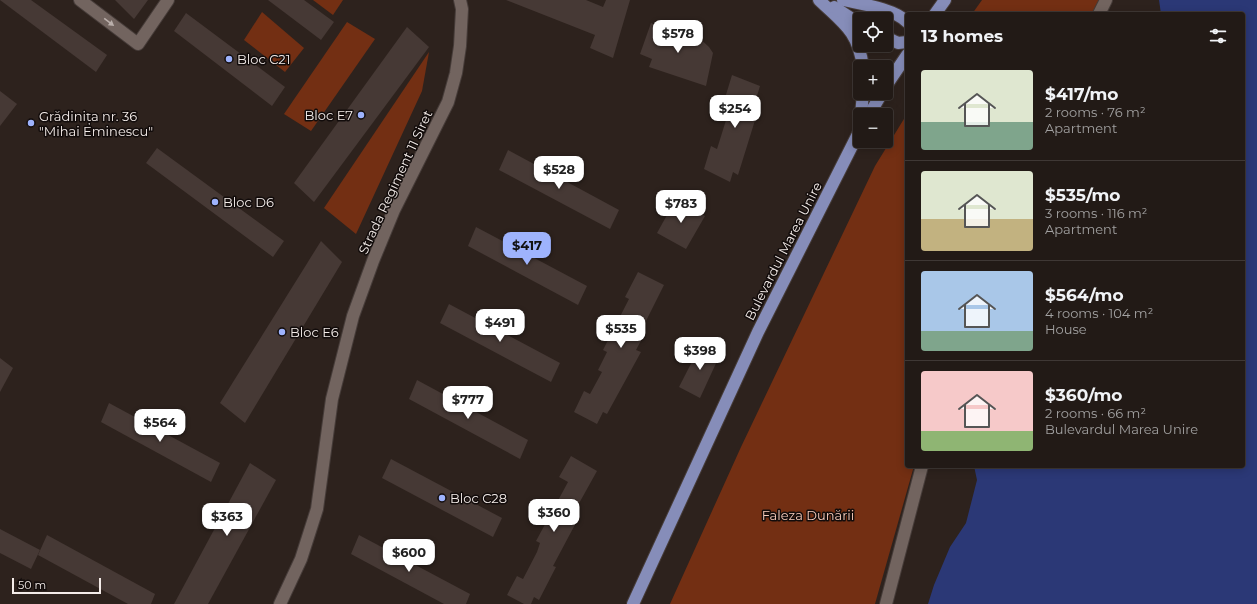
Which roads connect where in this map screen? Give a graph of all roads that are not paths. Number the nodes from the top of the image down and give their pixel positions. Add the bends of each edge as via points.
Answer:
1 (80, 0) edge
2 (168, 0) edge
3 (460, 0) edge
4 (819, 0) edge
5 (823, 0) edge
6 (843, 0) edge
7 (944, 0) edge
8 (1106, 0) edge
9 (936, 12) edge
10 (1100, 12) edge
11 (853, 19) edge
12 (905, 20) edge
13 (893, 40) edge
14 (905, 42) edge
15 (905, 57) edge
16 (862, 60) edge
17 (893, 75) edge
18 (853, 144) edge
19 (921, 468) edge
20 (280, 604) edge
21 (633, 604) edge
22 (886, 604) edge

1 -> 2 street via 138,44
3 - 20 street, Strada Regiment 11 Siret via 460,46 448,102 394,210 353,316 332,399 317,509 301,559
4 - 16 main road via 850,30 860,49
5 - 11 main road
6 - 12 main road via 885,10
7 - 9 main road
8 - 10 street
13 - 14 main road
15 - 17 main road
18 - 21 main road, Bulevardul Marea Unire via 758,332
19 - 22 street

